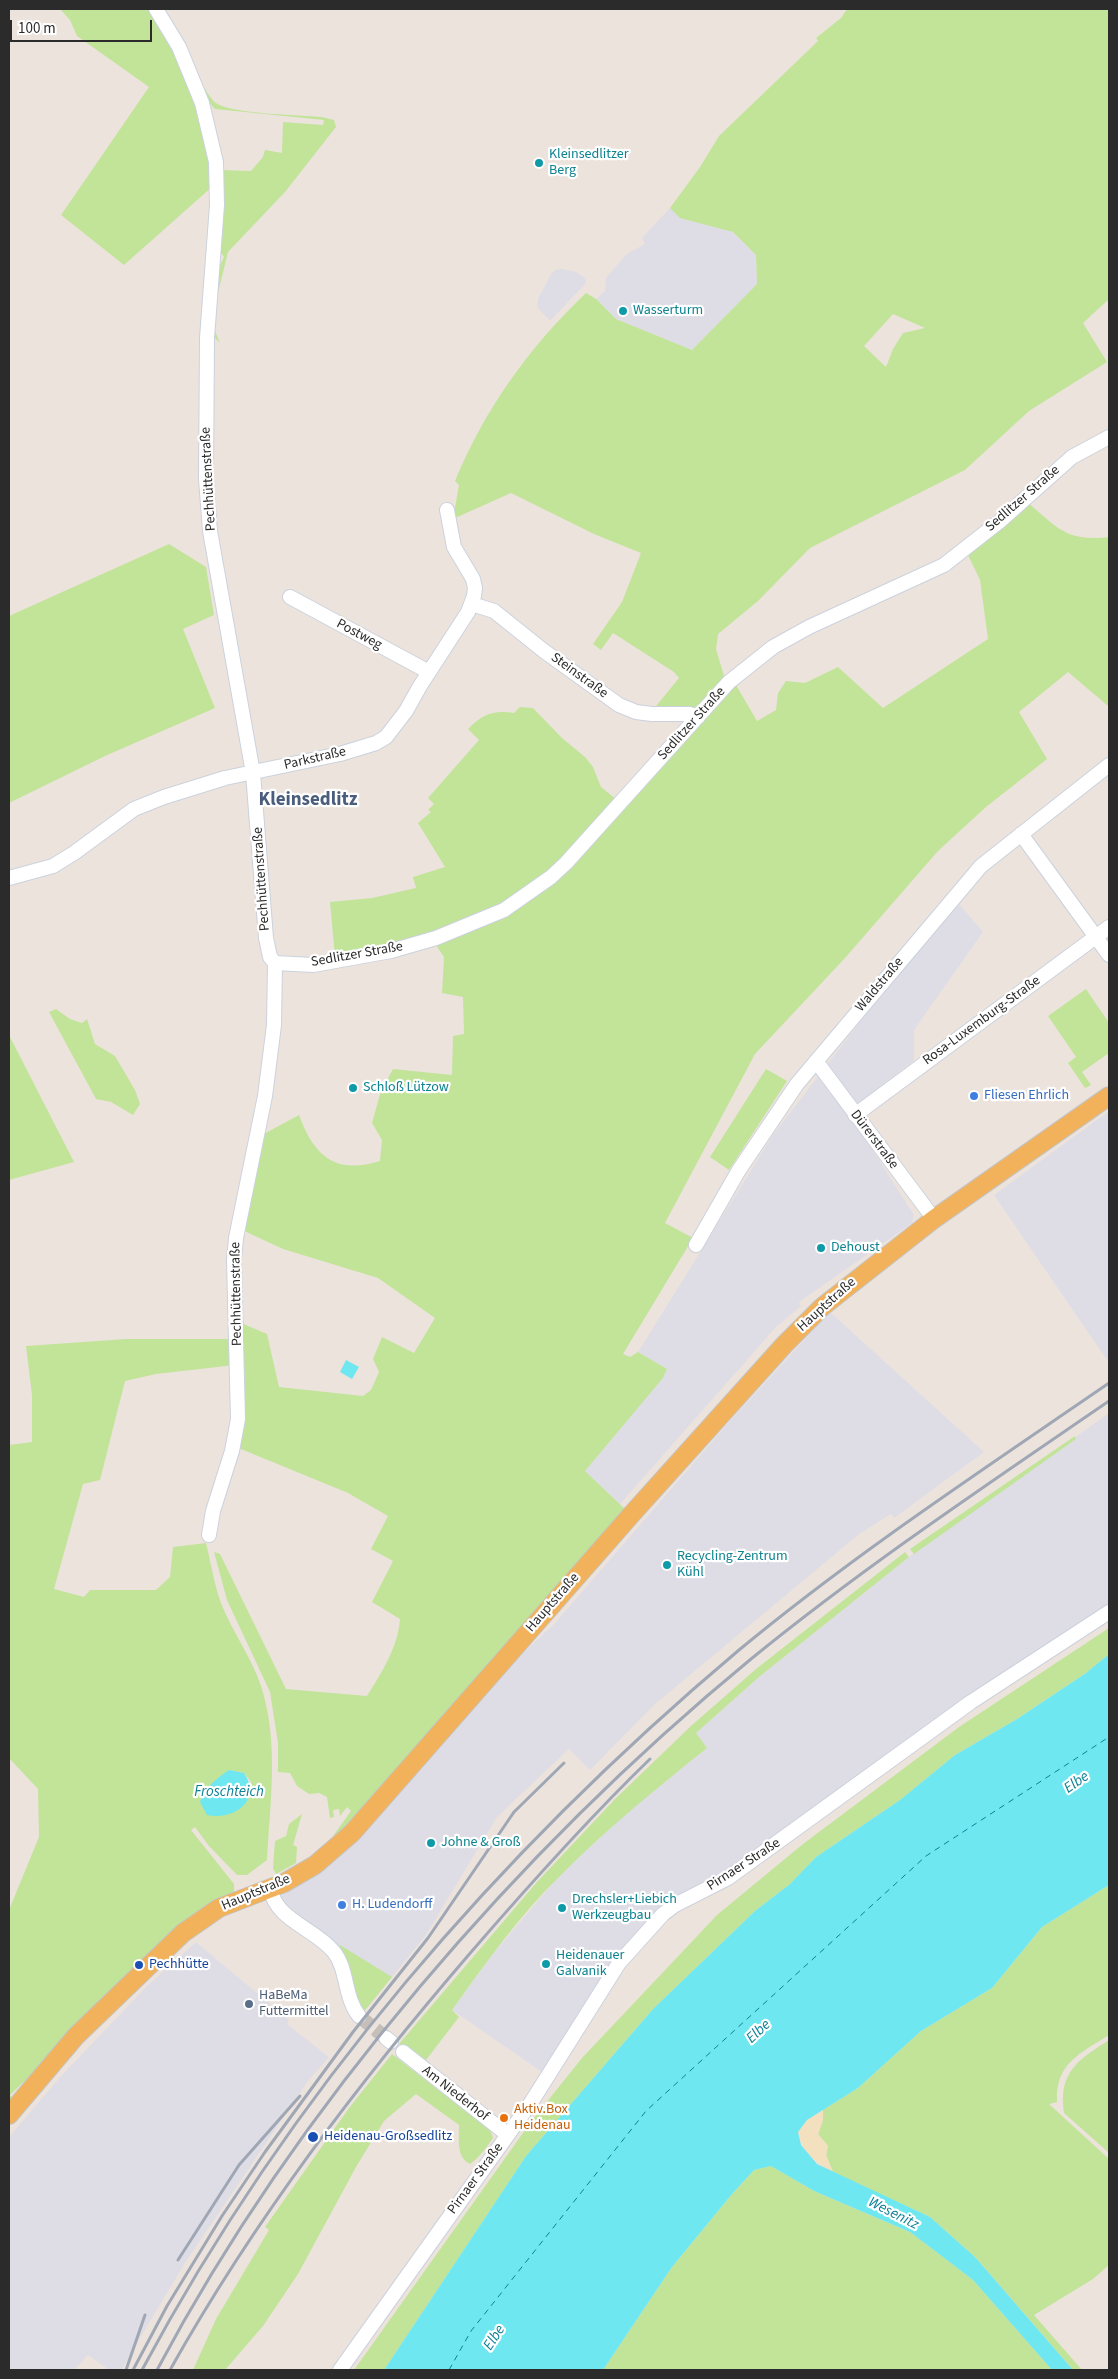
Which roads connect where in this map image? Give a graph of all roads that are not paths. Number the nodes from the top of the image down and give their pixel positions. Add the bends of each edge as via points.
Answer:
1 (156, 9) edge
2 (1109, 436) edge
3 (447, 510) dead end
4 (290, 597) dead end
5 (472, 604) junction
6 (428, 672) junction
7 (698, 717) junction
8 (1109, 765) edge
9 (253, 773) junction
10 (1021, 834) junction
11 (9, 878) edge
12 (1109, 927) edge
13 (1096, 937) junction
14 (1109, 955) edge
15 (272, 960) junction
16 (816, 1061) junction
17 (1109, 1096) edge
18 (855, 1115) junction
19 (934, 1218) junction
20 (696, 1245) dead end
21 (209, 1535) dead end
22 (1109, 1612) edge
23 (270, 1888) junction
24 (359, 2016) tunnel mouth
25 (403, 2052) dead end
26 (9, 2115) edge
27 (508, 2135) junction
28 (340, 2370) edge

1 - 9 street, Pechhüttenstraße via 179,47 202,103 216,162 217,205 207,338 206,479 210,531
2 - 7 street, Sedlitzer Straße via 1072,457 944,565 773,647 729,682
3 - 5 street via 454,547 475,588
4 - 6 street, Postweg
5 - 6 street, Parkstraße
5 - 7 street, Steinstraße via 494,611 544,652 619,705 636,712
6 - 9 street, Parkstraße via 398,724 376,743
7 - 15 street, Sedlitzer Straße via 551,878 504,910 436,938 391,951 313,964
8 - 10 street, Waldstraße
9 - 11 street, Parkstraße via 193,787 134,809 74,854 52,866
9 - 15 street, Pechhüttenstraße via 266,938
10 - 13 street
10 - 16 street, Waldstraße via 981,866
12 - 13 street, Rosa-Luxemburg-Straße
13 - 14 street
13 - 18 street, Rosa-Luxemburg-Straße
15 - 21 street, Pechhüttenstraße via 274,1025 266,1096 234,1260 238,1419
16 - 18 street, Dürerstraße
16 - 20 street, Waldstraße via 739,1170
17 - 19 main road, Hauptstraße
18 - 19 street, Dürerstraße
19 - 23 main road, Hauptstraße via 851,1282 784,1345 542,1614 352,1832 315,1865
22 - 27 street, Pirnaer Straße via 971,1702 728,1878 663,1914 619,1963
23 - 24 street via 278,1908 334,1952 348,1996
23 - 26 main road, Hauptstraße via 219,1908 183,1933 76,2036
25 - 27 street, Am Niederhof
27 - 28 street, Pirnaer Straße

